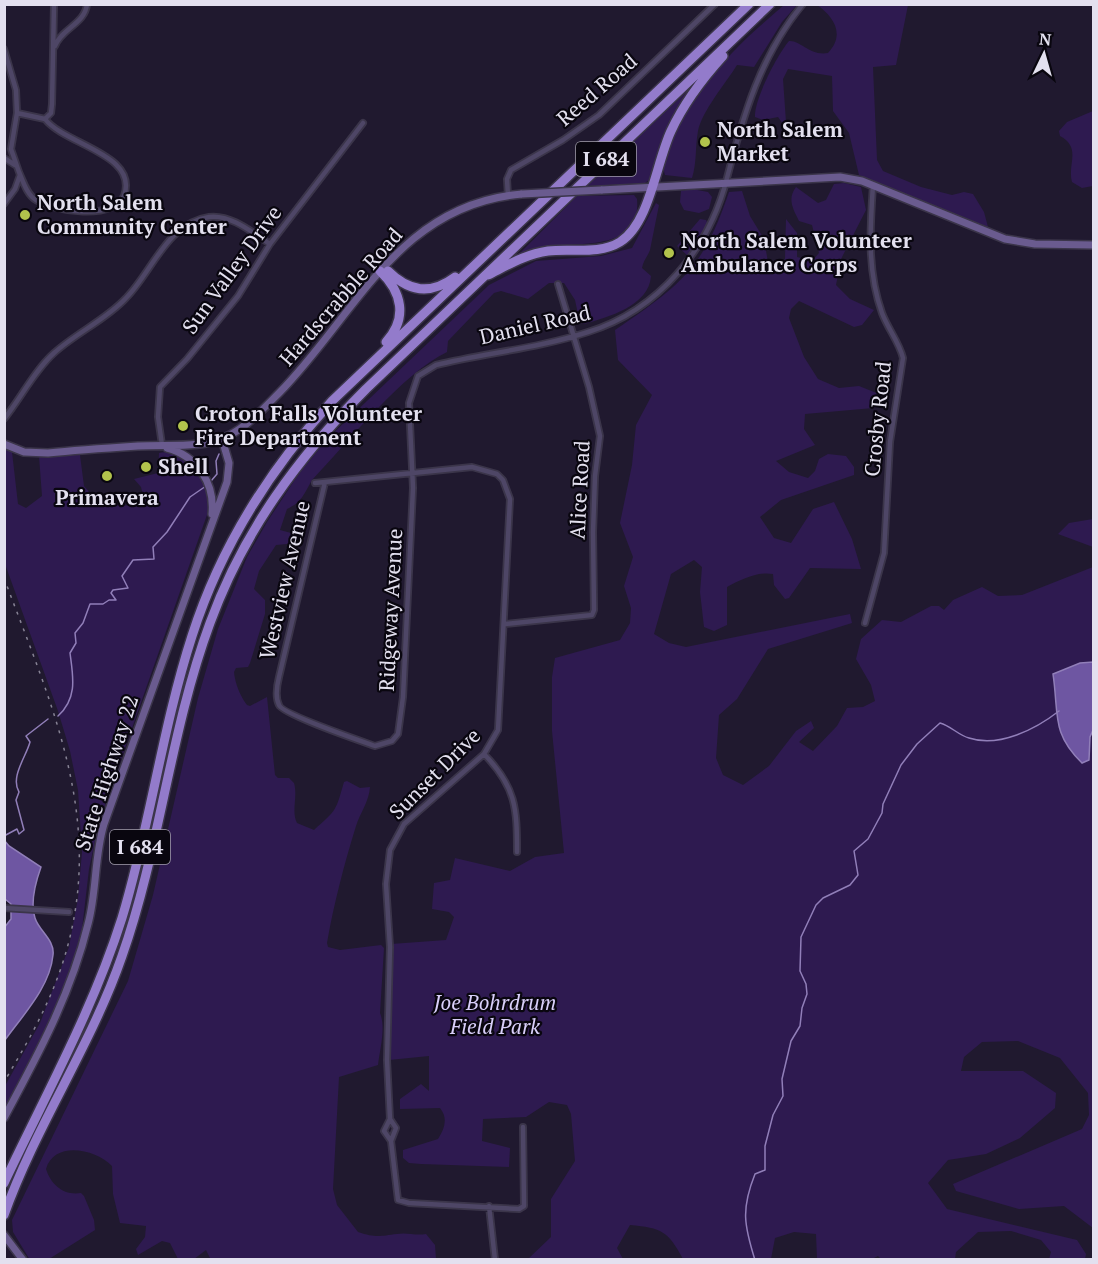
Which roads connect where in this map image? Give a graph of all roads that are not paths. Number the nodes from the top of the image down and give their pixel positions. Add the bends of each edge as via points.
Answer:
1 (54, 4) edge
2 (87, 4) edge
3 (715, 4) edge
4 (748, 4) edge
5 (770, 4) edge
6 (803, 4) edge
7 (734, 38) junction
8 (4, 49) edge
9 (54, 51) junction
10 (17, 113) junction
11 (45, 119) junction
12 (363, 123) dead end
13 (12, 140) junction
14 (4, 153) edge
15 (4, 158) edge
16 (18, 170) junction
17 (726, 183) junction
18 (873, 185) junction
19 (651, 187) junction
20 (508, 196) junction
21 (4, 204) edge
22 (270, 244) junction
23 (1094, 245) edge
24 (382, 269) junction
25 (471, 269) junction
26 (478, 281) junction
27 (558, 285) dead end
28 (573, 336) junction
29 (364, 370) junction
30 (4, 419) edge
31 (222, 439) junction
32 (4, 444) edge
33 (152, 445) junction
34 (162, 445) junction
35 (411, 473) junction
36 (325, 482) junction
37 (315, 483) dead end
38 (206, 537) junction
39 (866, 623) dead end
40 (505, 624) junction
41 (277, 685) joint
42 (484, 754) junction
43 (517, 852) dead end
44 (4, 908) edge
45 (69, 912) dead end
46 (4, 1118) edge
47 (390, 1119) junction
48 (523, 1127) dead end
49 (392, 1141) junction
50 (4, 1183) edge
51 (489, 1206) junction
52 (5, 1213) edge
53 (4, 1235) edge
54 (23, 1260) edge
55 (495, 1260) edge

1 - 9 street
2 - 9 street via 83,17 62,33
3 - 20 street, Reed Road via 599,115 511,170 507,178
4 - 25 highway, I 684
5 - 7 highway, I 684
6 - 17 street, Daniel Road via 778,38 757,82
7 - 19 highway via 678,118
7 - 26 highway, I 684
8 - 10 street via 15,84
9 - 11 street via 52,109
10 - 11 street
10 - 13 street
11 - 16 street via 56,131 103,154 118,166 126,181 124,196 109,211 61,208 35,200
12 - 22 street, Sun Valley Drive
13 - 14 street
13 - 16 street
15 - 16 street
16 - 21 street via 15,189
17 - 18 main road, Hardscrabble Road via 840,177
17 - 19 main road, Hardscrabble Road
17 - 28 street, Daniel Road via 706,234 689,261 667,284 631,312 603,327
18 - 23 main road, Hardscrabble Road via 1005,238 1035,244
18 - 39 street, Crosby Road via 872,271 882,313 903,358 890,442 884,553
19 - 20 main road, Hardscrabble Road, bridge
19 - 26 highway via 636,227 614,246 537,253
20 - 24 main road, Hardscrabble Road via 468,206 439,219 405,243
22 - 30 street via 241,225 216,217 204,218 182,230 160,250 122,303 53,354
22 - 34 street, Sun Valley Drive via 238,296 188,359 160,387 158,417
24 - 25 highway via 402,284 421,290 442,286
24 - 29 highway via 398,296 400,320
24 - 31 main road, Hardscrabble Road via 290,381 243,427
25 - 29 highway, I 684
26 - 52 highway, I 684 via 311,448 265,511 234,565 199,656 146,876 121,959
27 - 28 street, Alice Road
28 - 35 street, Daniel Road via 423,371 410,396
28 - 40 street, Alice Road via 600,436 593,521 594,610 592,615 580,618
29 - 50 highway, I 684 via 321,413 280,464 249,511 215,576 187,652 130,888 110,954
31 - 34 main road
31 - 38 main road via 229,475
32 - 33 main road via 39,453
33 - 34 main road
33 - 38 main road via 180,453 205,477 213,501
35 - 36 street, Sunset Drive
35 - 40 street, Sunset Drive via 472,467 503,480 508,489 510,514
35 - 41 street, Ridgeway Avenue via 404,697 398,734 375,746 282,710
36 - 37 street, Sunset Drive
36 - 41 street, Westview Avenue
38 - 46 main road, State Highway 22 via 102,829 89,921 66,994 54,1025
40 - 42 street, Sunset Drive via 498,730
42 - 43 street via 507,780 514,800
42 - 47 street, Sunset Drive via 410,817 390,850 386,884
44 - 45 street
47 - 49 street via 396,1128
47 - 49 street, Sunset Drive via 384,1131
48 - 51 street via 524,1206
49 - 51 street, Sunset Drive via 396,1196 404,1202
51 - 55 street
53 - 54 main road

